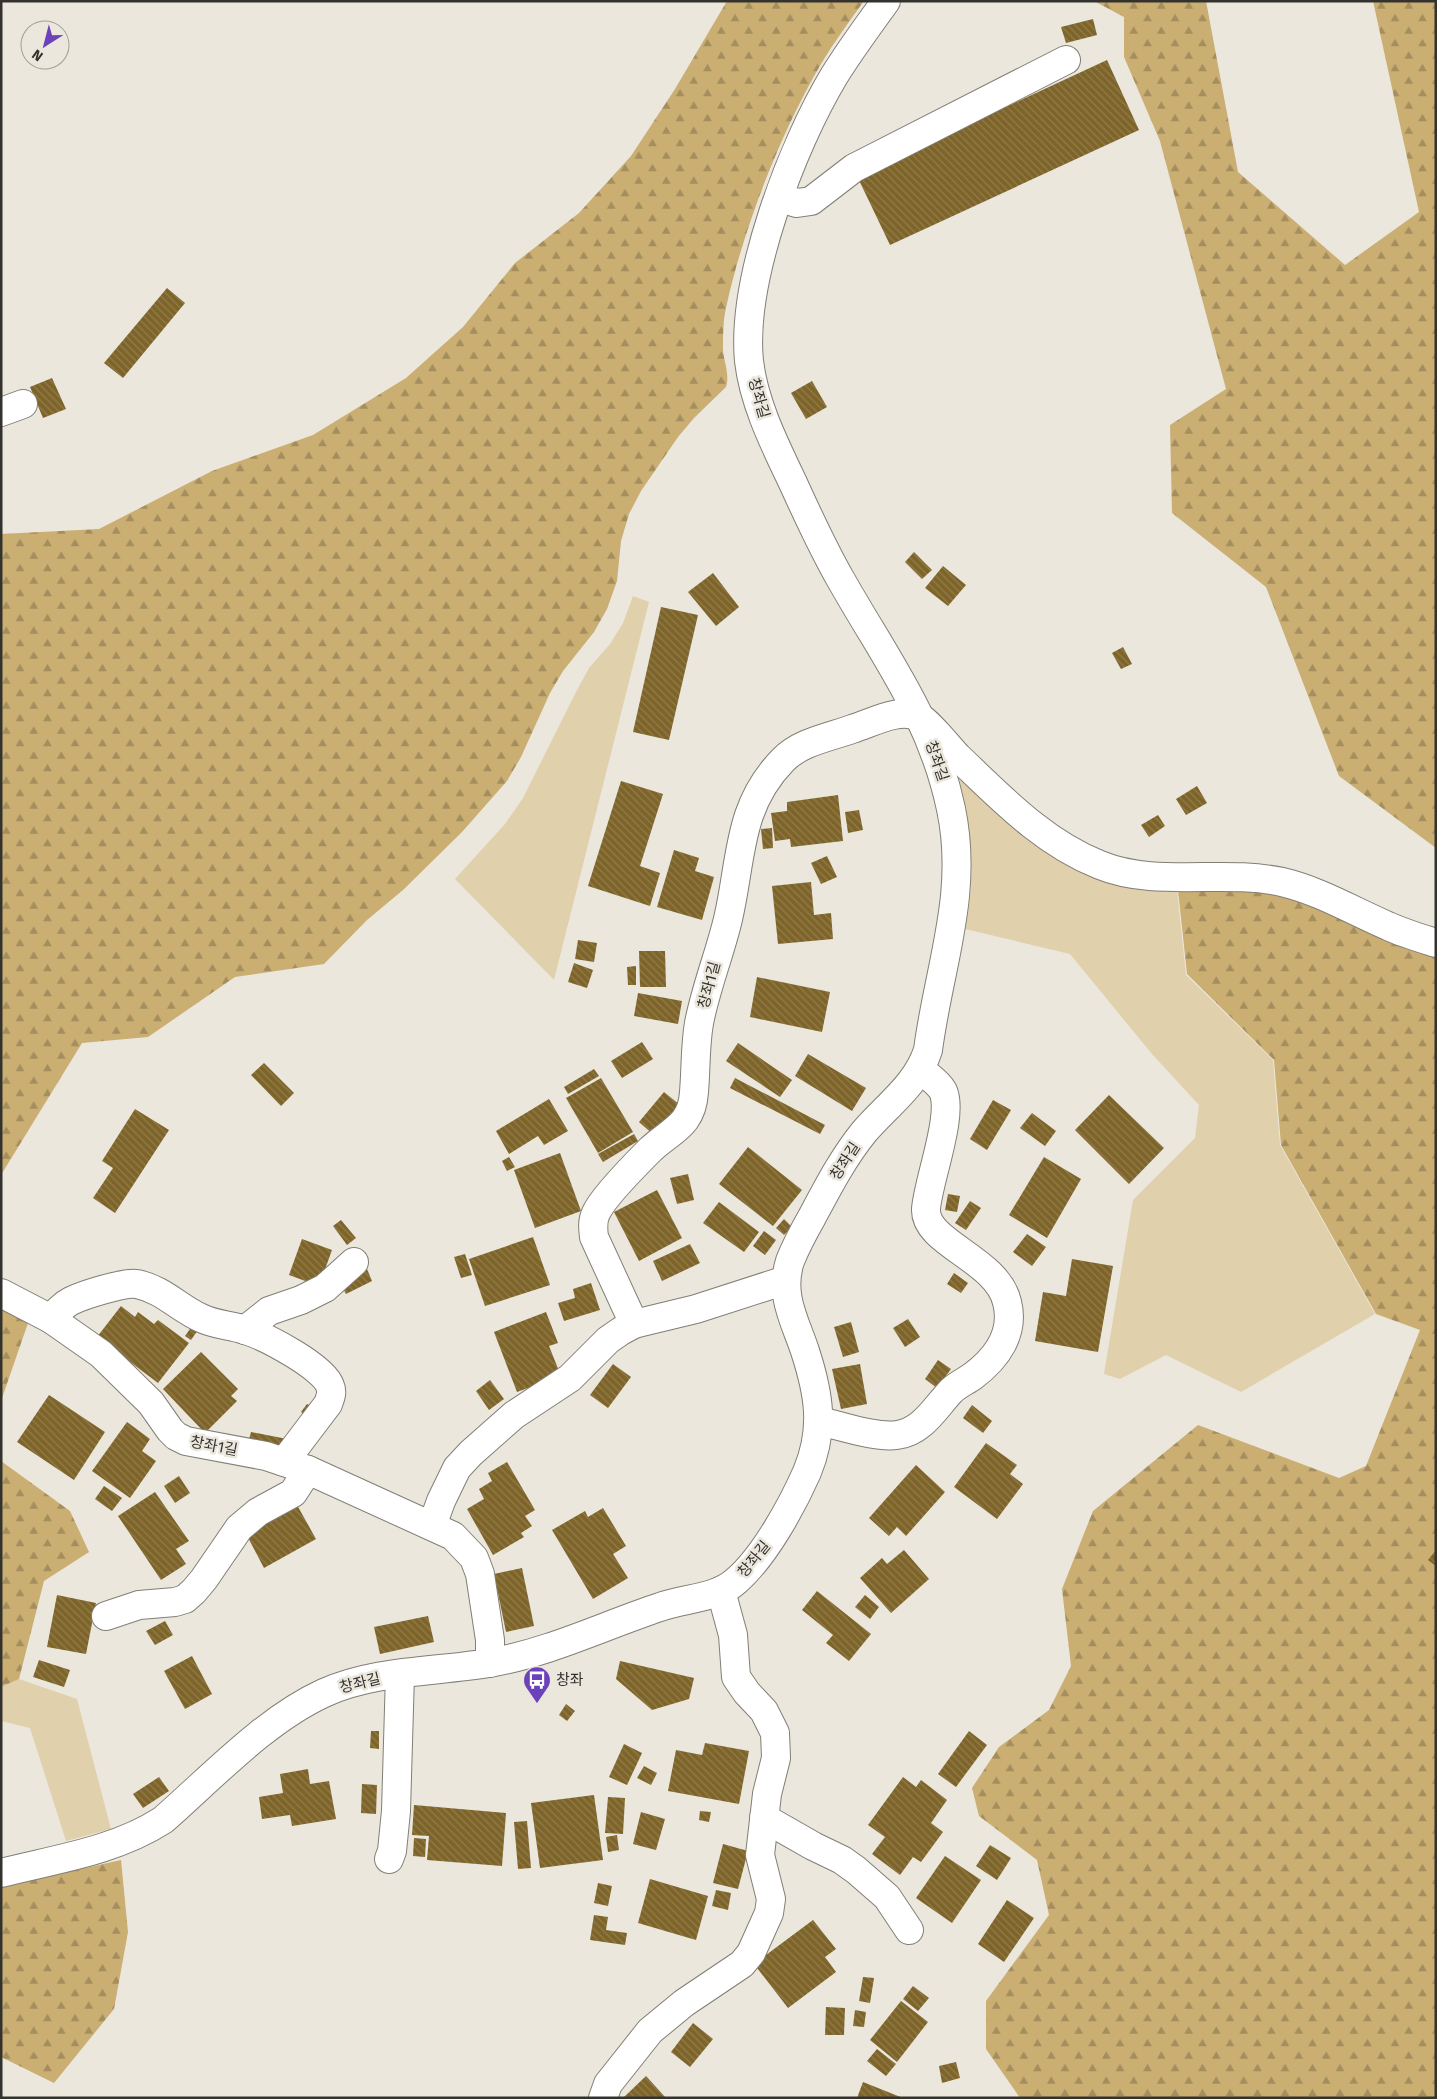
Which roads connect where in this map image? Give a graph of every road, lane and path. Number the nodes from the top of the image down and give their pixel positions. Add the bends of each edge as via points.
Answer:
1 (886, 1) edge
2 (1066, 60) dead end
3 (780, 198) junction
4 (922, 718) junction
5 (1436, 943) edge
6 (921, 1070) junction
7 (354, 1262) dead end
8 (786, 1280) junction
9 (3, 1294) edge
10 (51, 1318) junction
11 (634, 1324) junction
12 (245, 1330) junction
13 (819, 1421) junction
14 (296, 1466) junction
15 (432, 1526) junction
16 (721, 1591) junction
17 (106, 1616) dead end
18 (490, 1663) junction
19 (400, 1674) junction
20 (764, 1818) junction
21 (389, 1858) dead end
22 (1, 1873) edge
23 (909, 1930) dead end
24 (603, 2098) edge

1 - 3 street, 창좌길 via 834,75 796,153
2 - 3 street via 854,168 812,200 797,203
3 - 4 street, 창좌길 via 758,265 752,297 749,362 756,392 766,424 836,571
4 - 5 street via 1022,816 1074,854 1103,867 1132,873 1244,876 1284,882 1388,927
4 - 6 street, 창좌길 via 944,778 952,811 958,877 955,911 928,1050
4 - 11 street, 창좌1길 via 911,714 890,716 794,750 775,769 751,806 744,825 728,921 699,1022 694,1098 689,1115 674,1132 649,1150 595,1214 594,1237
6 - 8 street, 창좌길 via 867,1129 837,1170 798,1244
6 - 13 street via 943,1091 945,1106 926,1209 929,1225 973,1258 1001,1286 1010,1315 1009,1329 1002,1346 981,1370 953,1389 918,1427 907,1433 896,1436 876,1434
7 - 12 street via 325,1288 269,1311
8 - 11 street
8 - 13 street, 창좌길 via 789,1313 815,1386
9 - 10 street, 창좌1길
10 - 12 street via 71,1301 116,1286 137,1284 170,1298 200,1318
10 - 14 street, 창좌1길 via 101,1354 151,1403 176,1436
11 - 15 street via 608,1340 570,1378 514,1415 471,1452 453,1477
12 - 14 street via 290,1350 330,1384 332,1394 328,1404
13 - 16 street, 창좌길 via 813,1456 789,1508 749,1568
14 - 15 street, 창좌1길
14 - 17 street via 301,1483 293,1492 258,1512 239,1528 194,1591 175,1602 139,1605
15 - 18 street, 창좌1길 via 453,1536 474,1558 485,1604
16 - 18 street, 창좌길 via 661,1606 531,1654
16 - 20 street via 733,1635 736,1677 764,1710 775,1733 776,1758
18 - 19 street, 창좌길
19 - 21 street via 396,1811
19 - 22 street, 창좌길 via 363,1679 325,1692 271,1724 163,1820 144,1833 112,1846
20 - 23 street via 828,1851 856,1870 887,1897
20 - 24 street via 760,1855 770,1899 769,1913 751,1953 742,1964 684,2003 650,2031 608,2084

